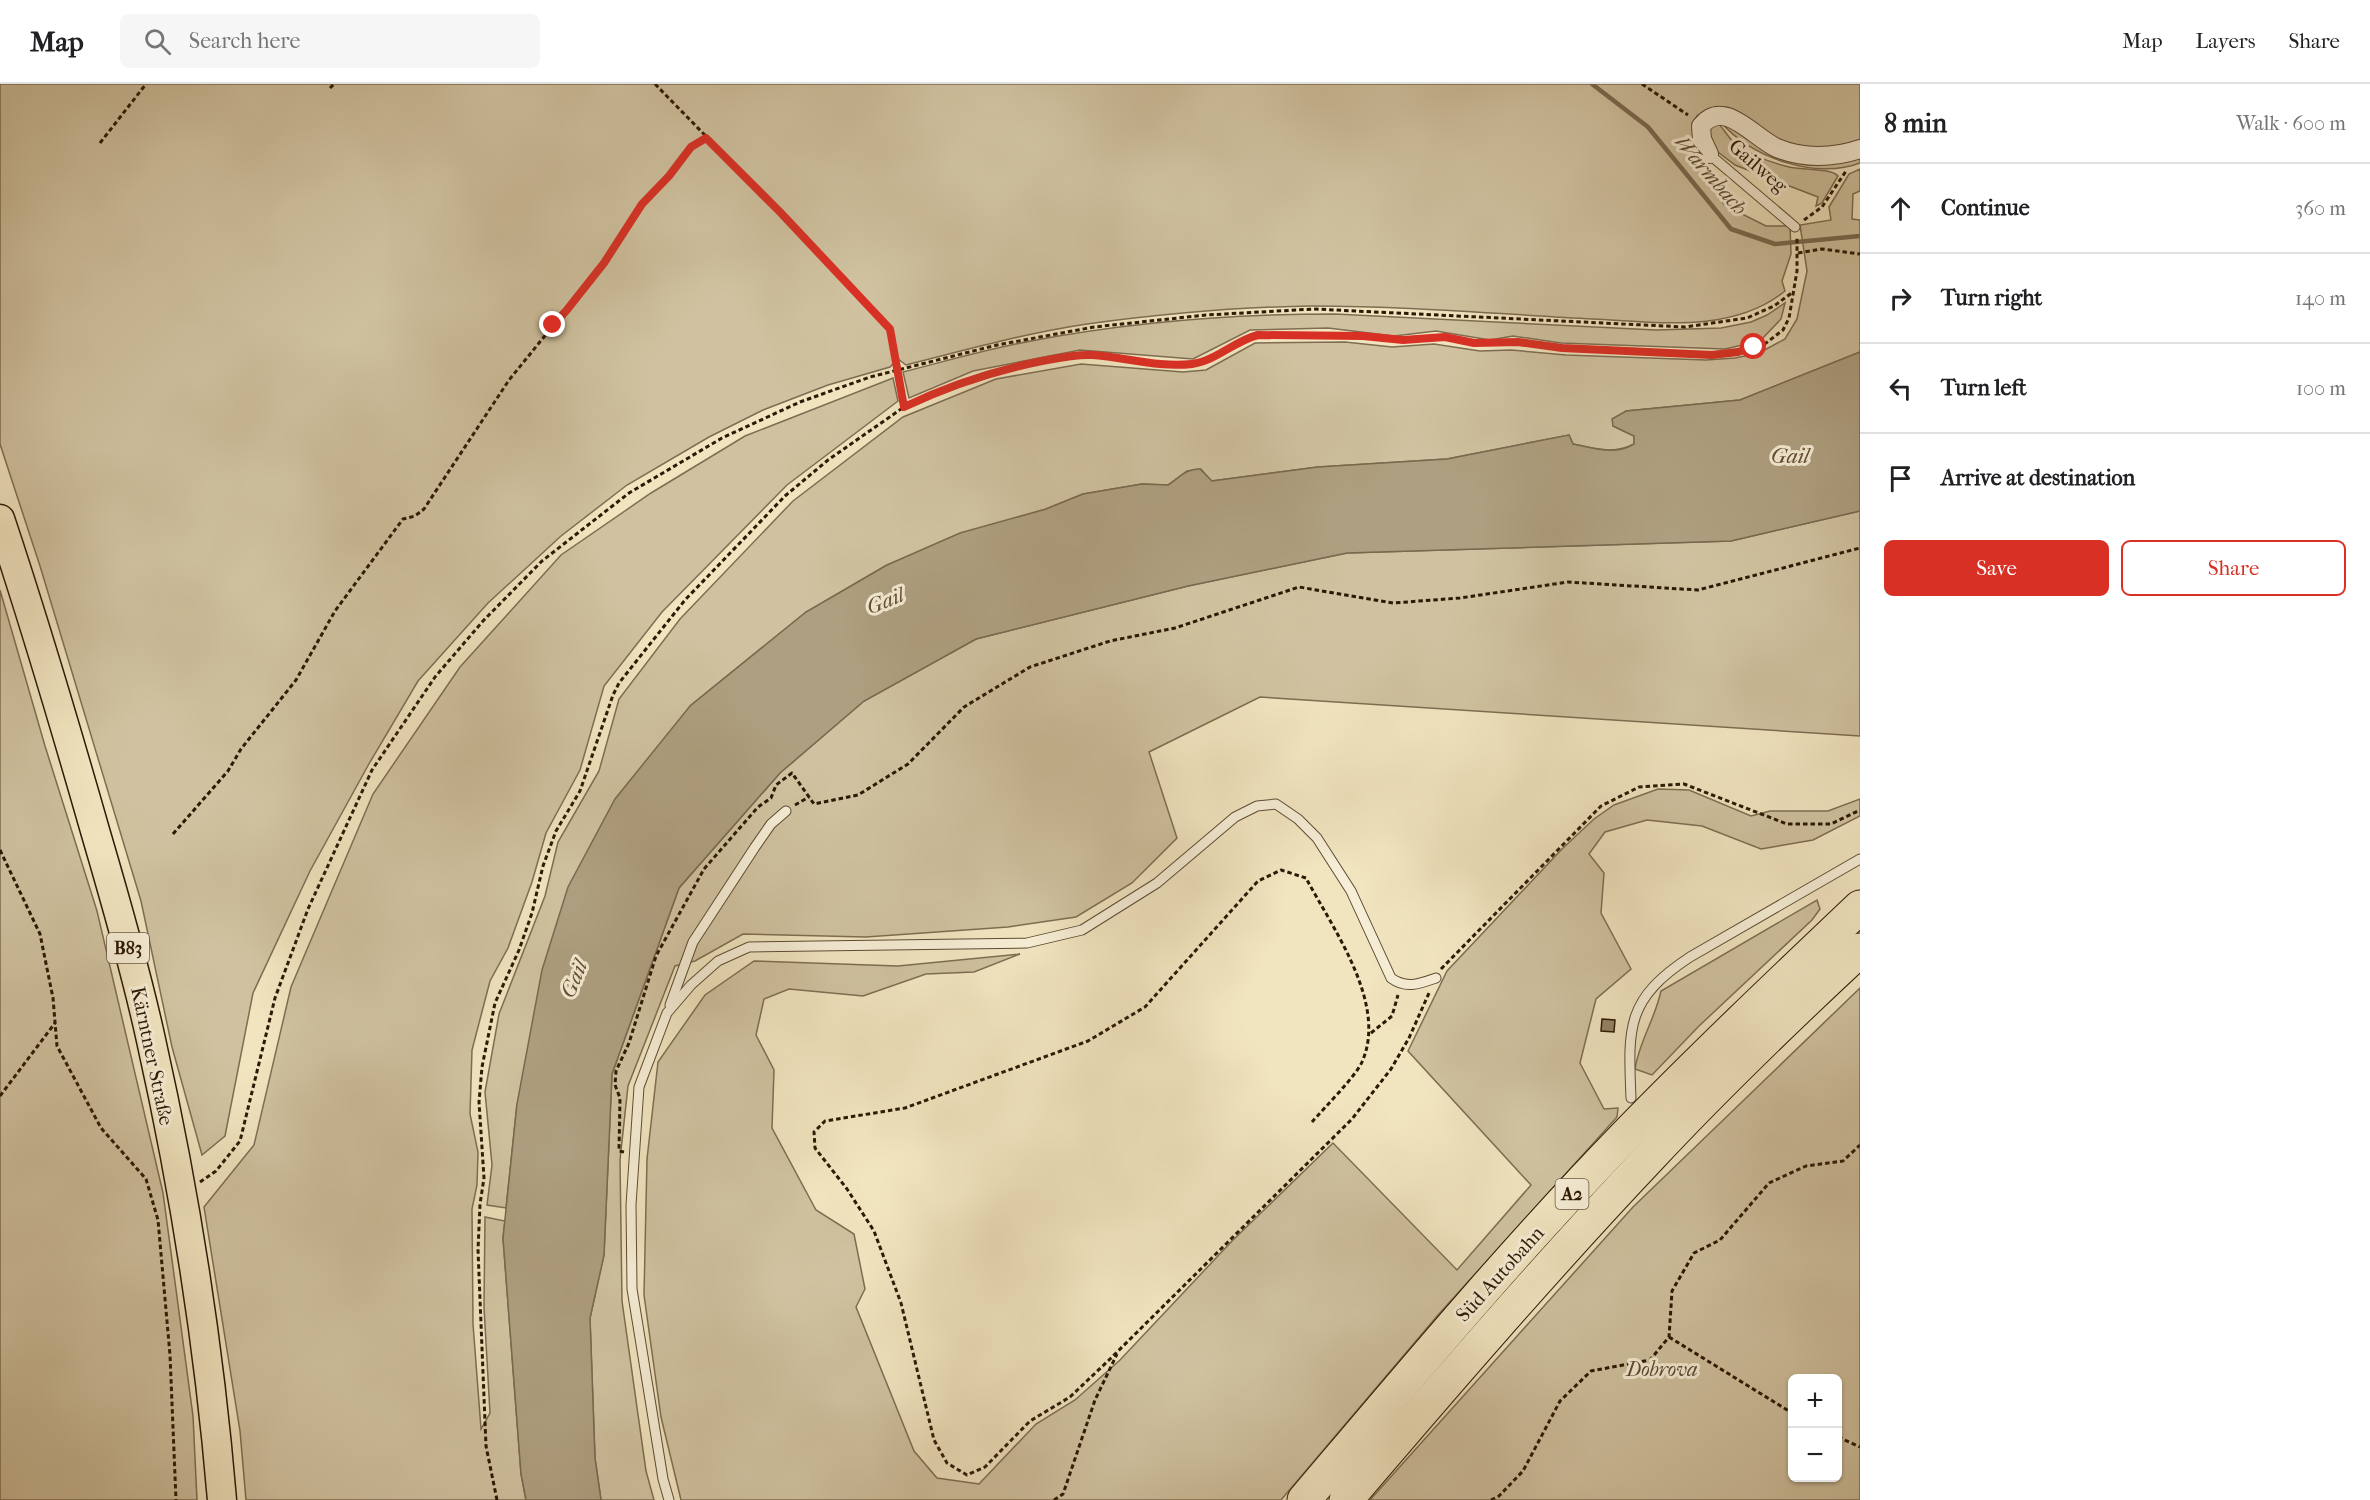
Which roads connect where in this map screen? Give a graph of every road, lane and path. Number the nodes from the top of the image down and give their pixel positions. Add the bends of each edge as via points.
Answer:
1 (146, 84) edge
2 (334, 84) edge
3 (655, 84) edge
4 (1642, 84) edge
5 (330, 88) dead end
6 (1701, 126) junction
7 (706, 138) junction
8 (100, 143) dead end
9 (1860, 149) edge
10 (1709, 154) joint
11 (1852, 168) dead end
12 (1796, 227) joint
13 (1860, 254) edge
14 (1793, 292) junction
15 (897, 369) junction
16 (904, 407) junction
17 (0, 519) edge
18 (1860, 548) edge
19 (1860, 810) edge
20 (786, 811) dead end
21 (173, 834) dead end
22 (0, 850) edge
23 (1860, 859) edge
24 (1860, 907) edge
25 (1860, 950) edge
26 (1436, 978) junction
27 (1401, 985) junction
28 (667, 1013) junction
29 (55, 1022) junction
30 (1371, 1033) junction
31 (0, 1096) edge
32 (1631, 1098) joint
33 (1312, 1122) dead end
34 (1628, 1133) junction
35 (1860, 1145) edge
36 (634, 1152) junction
37 (182, 1195) junction
38 (1670, 1337) junction
39 (1118, 1352) junction
40 (1788, 1411) edge
41 (1842, 1439) edge
42 (1860, 1447) edge
43 (176, 1500) edge
44 (222, 1500) edge
45 (497, 1500) edge
46 (669, 1500) edge
47 (1054, 1500) edge
48 (1304, 1500) edge
49 (1346, 1500) edge
50 (1491, 1500) edge

1 - 8 path
2 - 5 path
3 - 7 path
4 - 6 path
6 - 9 street, Gailweg via 1707,118 1730,117 1777,148 1810,156 1832,156
6 - 10 street, Gailweg
7 - 15 path via 890,329
7 - 21 path via 691,147 631,219 604,263 509,380 424,508 403,519 335,611 296,680 228,771
10 - 12 lane, Gailweg
11 - 12 path via 1845,172 1822,207
13 - 14 path via 1822,249 1798,253
14 - 15 path via 1747,318 1685,327 1314,309 1206,315 1094,327
14 - 16 path via 1783,330 1766,343 1738,352 1712,355 1562,348 1518,342 1474,343 1445,337 1403,340 1258,335 1213,358 1190,364 1144,363 1090,355 1026,364 986,373
15 - 16 path
15 - 37 path via 800,402 722,438 629,493 542,561 483,621 435,677 372,770 308,909 275,998 240,1141 216,1171
16 - 45 path via 828,460 785,496 667,621 619,683 580,791 556,831 519,950 495,1003 482,1067 479,1102 484,1178 478,1250 486,1446
17 - 37 main road, Kärntner Straße / B83 via 67,730 120,916 151,1040
18 - 36 path via 1698,590 1568,582 1460,598 1393,603 1299,587 1175,628 1110,641 1030,667 964,707 908,764 858,795 814,804 792,773 776,785 771,798 758,807 704,869 656,956 616,1071 620,1151
19 - 26 path via 1831,824 1787,824 1684,784 1640,788 1601,806
20 - 28 lane via 771,824 693,942
22 - 29 path via 40,934
23 - 32 lane via 1666,973 1635,1014 1629,1044
24 - 34 highway, Süd Autobahn / A2
25 - 49 highway, Süd Autobahn / A2 via 1776,1028 1650,1156 1481,1342
26 - 27 lane via 1418,985
26 - 39 path via 1391,1069 1352,1119
27 - 28 lane via 1391,978 1351,891 1317,838 1276,804 1257,806 1234,817 1157,883 1082,930 1027,943 748,947 718,961
27 - 30 path via 1392,1016
28 - 36 lane via 639,1087
29 - 31 path
29 - 43 path via 57,1046 102,1128 146,1179 158,1220 170,1355
30 - 33 path via 1362,1063
30 - 39 path via 1362,982 1306,878 1281,870 1258,881 1145,1006 1088,1041 905,1108 825,1120 814,1132 815,1148 874,1231 901,1303 934,1440 946,1463 967,1474 986,1467 1030,1421 1070,1396
32 - 34 highway
34 - 48 highway, Süd Autobahn / A2 via 1460,1317
35 - 38 path via 1843,1161 1806,1166 1769,1183 1720,1240 1694,1253 1672,1291
36 - 46 lane via 632,1289
37 - 44 main road, Kärntner Straße / B83 via 212,1388
38 - 40 path
38 - 50 path via 1650,1360 1591,1371 1560,1401 1523,1471
39 - 47 path via 1095,1400 1063,1494
41 - 42 path

